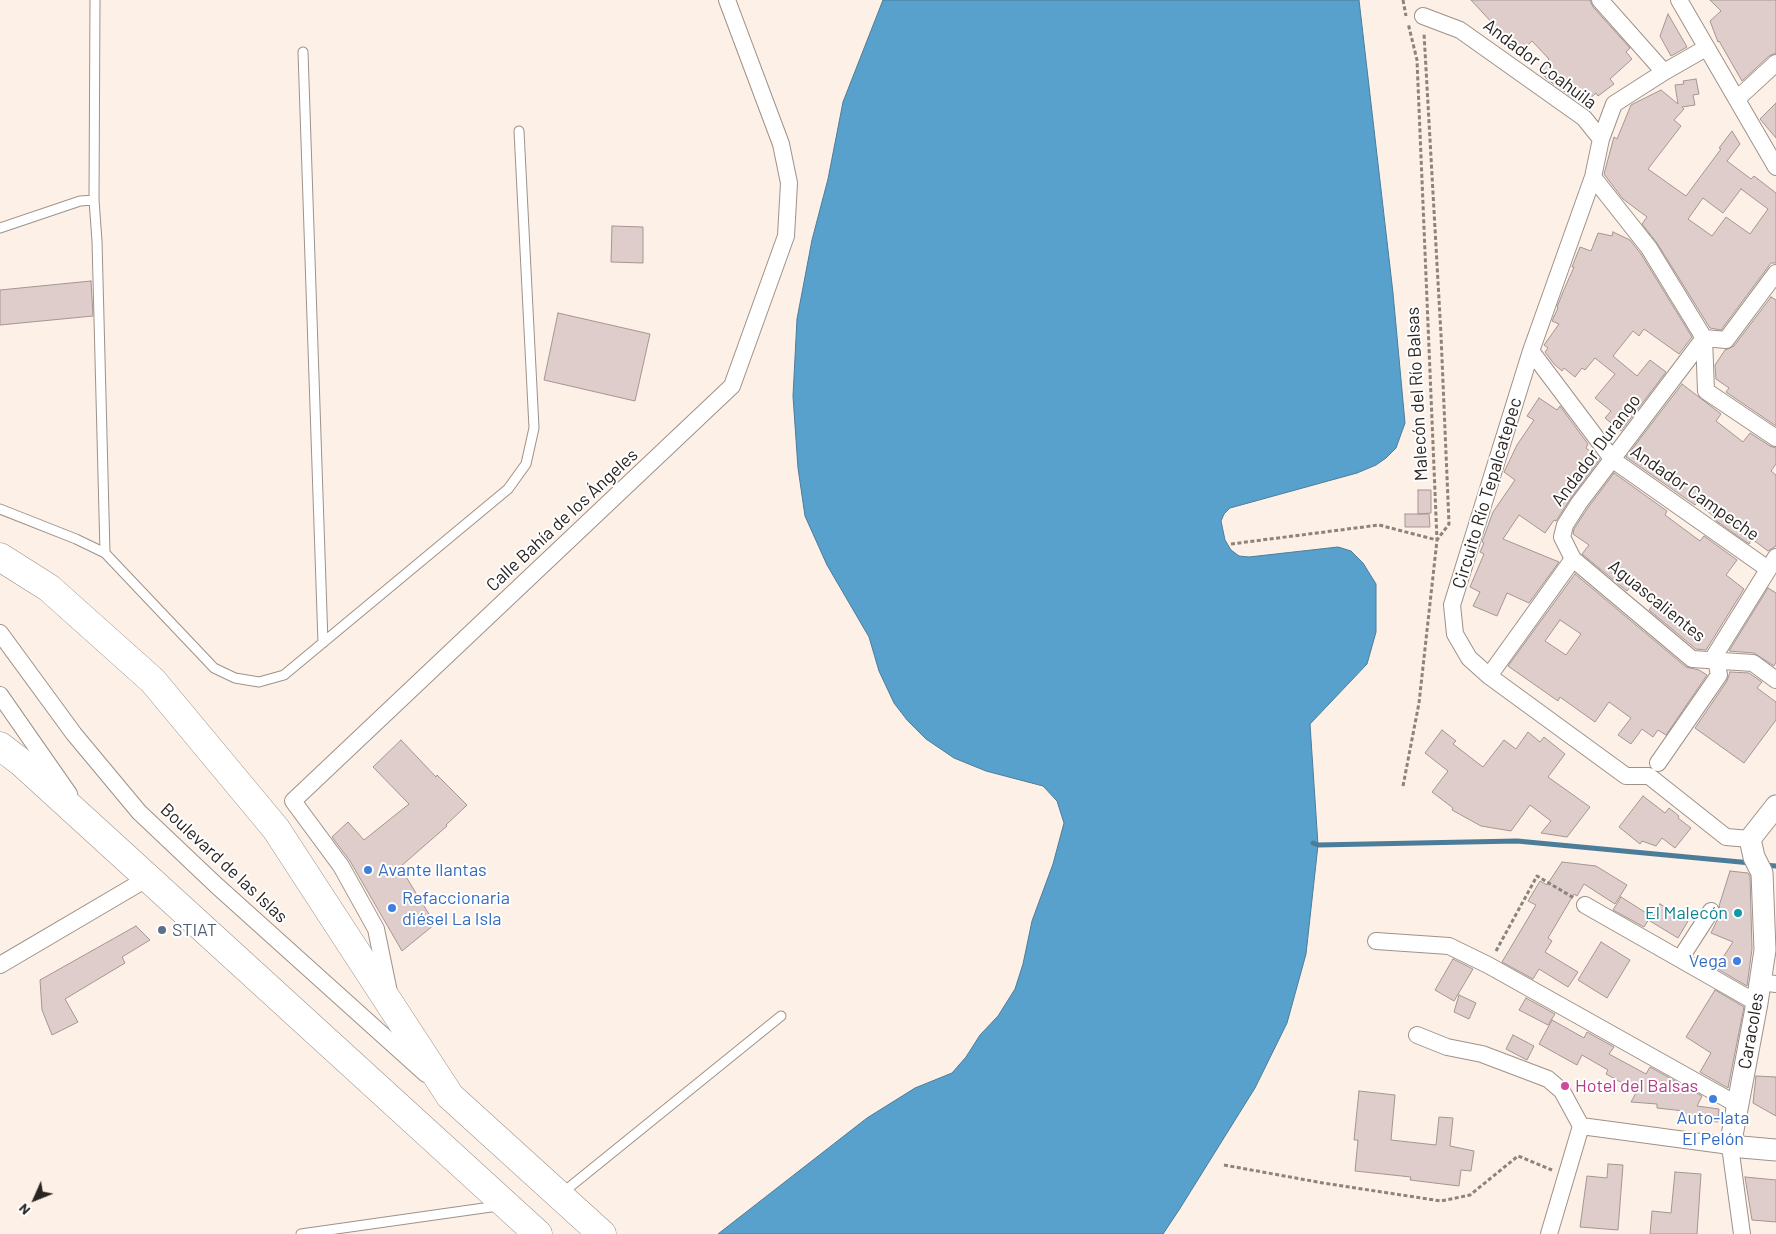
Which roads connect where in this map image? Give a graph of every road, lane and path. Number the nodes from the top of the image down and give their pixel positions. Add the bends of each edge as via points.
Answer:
1 (95, 0) edge
2 (727, 0) edge
3 (1403, 0) edge
4 (1600, 0) edge
5 (1679, 0) edge
6 (1423, 16) joint
7 (1706, 48) junction
8 (302, 52) dead end
9 (1776, 63) edge
10 (1664, 72) junction
11 (1737, 99) junction
12 (519, 131) dead end
13 (1601, 140) junction
14 (1776, 167) edge
15 (1594, 177) junction
16 (94, 200) junction
17 (0, 228) edge
18 (1776, 273) edge
19 (1704, 338) junction
20 (1531, 351) junction
21 (1776, 438) edge
22 (1613, 460) junction
23 (0, 509) edge
24 (1437, 540) junction
25 (1231, 544) dead end
26 (105, 553) junction
27 (0, 556) edge
28 (1573, 559) junction
29 (1772, 563) edge
30 (0, 633) edge
31 (323, 643) junction
32 (1715, 660) junction
33 (1489, 676) junction
34 (1776, 680) edge
35 (0, 695) edge
36 (0, 746) edge
37 (1658, 763) dead end
38 (1403, 786) dead end
39 (1776, 806) edge
40 (92, 828) junction
41 (1755, 856) junction
42 (148, 878) junction
43 (1585, 905) joint
44 (1711, 911) dead end
45 (1376, 942) dead end
46 (1680, 959) junction
47 (0, 965) edge
48 (1488, 965) junction
49 (1768, 983) edge
50 (1757, 1003) junction
51 (392, 1007) junction
52 (781, 1016) dead end
53 (1418, 1035) dead end
54 (450, 1096) junction
55 (1738, 1105) junction
56 (1581, 1126) junction
57 (1730, 1146) junction
58 (1776, 1150) edge
59 (1224, 1165) dead end
60 (1566, 1176) junction
61 (559, 1196) junction
62 (506, 1205) junction
63 (301, 1234) edge
64 (538, 1234) edge
65 (602, 1234) edge
66 (1549, 1234) edge
67 (1742, 1234) edge

1 - 16 lane
2 - 51 street, Calle Bahía de los Ángeles via 781,144 788,183 786,236 732,386 293,800 341,866 376,930
3 - 24 path, Malecón del Río Balsas via 1417,60
4 - 10 street
5 - 7 street
6 - 13 street, Andador Coahuila via 1460,30 1584,118
6 - 24 path via 1448,524
7 - 10 street, Circuito Río Tepalcatepec
7 - 11 street
8 - 31 lane
9 - 11 street
10 - 13 street, Circuito Río Tepalcatepec via 1614,104
11 - 14 street
12 - 31 lane via 534,428 526,464 508,489
13 - 15 street, Circuito Río Tepalcatepec
15 - 19 street via 1649,248
15 - 20 street, Circuito Río Tepalcatepec
16 - 17 lane via 80,201
16 - 26 lane
18 - 19 street via 1726,340
19 - 21 street via 1706,391
19 - 22 street, Andador Durango
20 - 22 street, Andador Campeche
20 - 33 street, Circuito Río Tepalcatepec via 1452,605 1455,634 1469,658
22 - 28 street, Andador Durango via 1564,525 1562,537
22 - 29 street, Andador Campeche
23 - 26 lane
24 - 25 path via 1379,525
24 - 38 path, Malecón del Río Balsas via 1419,703
26 - 31 lane via 214,668 235,678 259,682 284,675
27 - 51 highway via 49,588 153,681 276,829
28 - 32 street, Aguascalientes via 1692,659
28 - 33 street
29 - 32 street via 1715,655
30 - 54 street, Boulevard de las Islas via 74,734 139,812
32 - 34 street, Aguascalientes via 1753,663
32 - 37 street via 1719,675
33 - 41 street, Circuito Río Tepalcatepec via 1626,776 1649,776
35 - 40 street
36 - 40 highway
39 - 41 street
40 - 42 highway
41 - 49 street, Caracoles
42 - 47 street
42 - 62 highway
43 - 46 street
43 - 48 path via 1537,876
44 - 46 street
45 - 48 street via 1449,946
46 - 50 street
48 - 55 street
49 - 50 street, Caracoles
50 - 55 street, Caracoles
51 - 54 highway
52 - 61 lane
53 - 56 street via 1447,1047 1482,1054 1548,1079 1562,1091
54 - 61 highway
55 - 57 street, Caracoles
56 - 57 street
56 - 60 street
57 - 58 street
57 - 67 street
59 - 60 path via 1441,1201 1470,1195 1518,1156
60 - 66 street
61 - 65 highway
62 - 63 lane
62 - 64 highway

